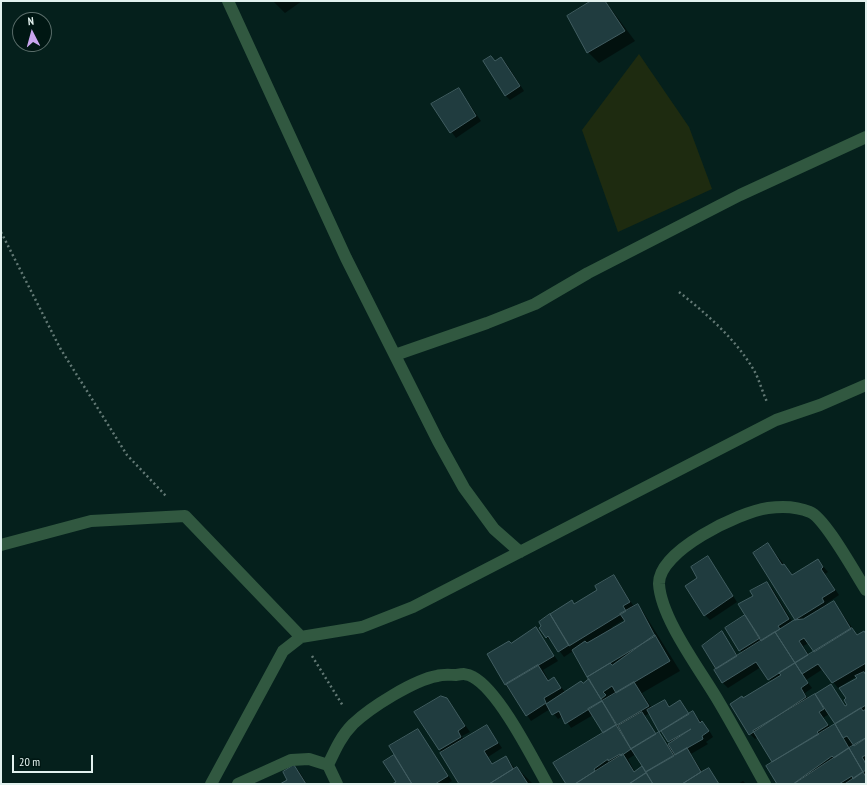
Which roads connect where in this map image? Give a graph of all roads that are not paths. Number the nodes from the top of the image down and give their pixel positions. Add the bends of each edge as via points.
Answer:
1 (228, 1) edge
2 (866, 137) edge
3 (395, 355) junction
4 (866, 385) edge
5 (1, 545) edge
6 (520, 552) junction
7 (866, 590) edge
8 (301, 637) junction
9 (328, 766) junction
10 (211, 784) edge
11 (238, 784) edge
12 (338, 784) edge
13 (548, 784) edge
14 (765, 784) edge

1 - 3 street via 346,258
2 - 3 street via 740,195 588,273 535,304
3 - 6 street via 464,488 494,529
4 - 6 street via 776,420
5 - 8 street via 91,521 185,516
6 - 8 street via 413,607 362,627
7 - 14 street via 822,522 811,512 785,506 766,508 728,522 682,548 664,567 659,583 662,600 673,627
8 - 10 street via 283,651 275,664
9 - 11 street via 309,759 291,760
9 - 12 street
9 - 13 street via 340,739 354,724 391,697 438,675 466,674 482,684 501,706

